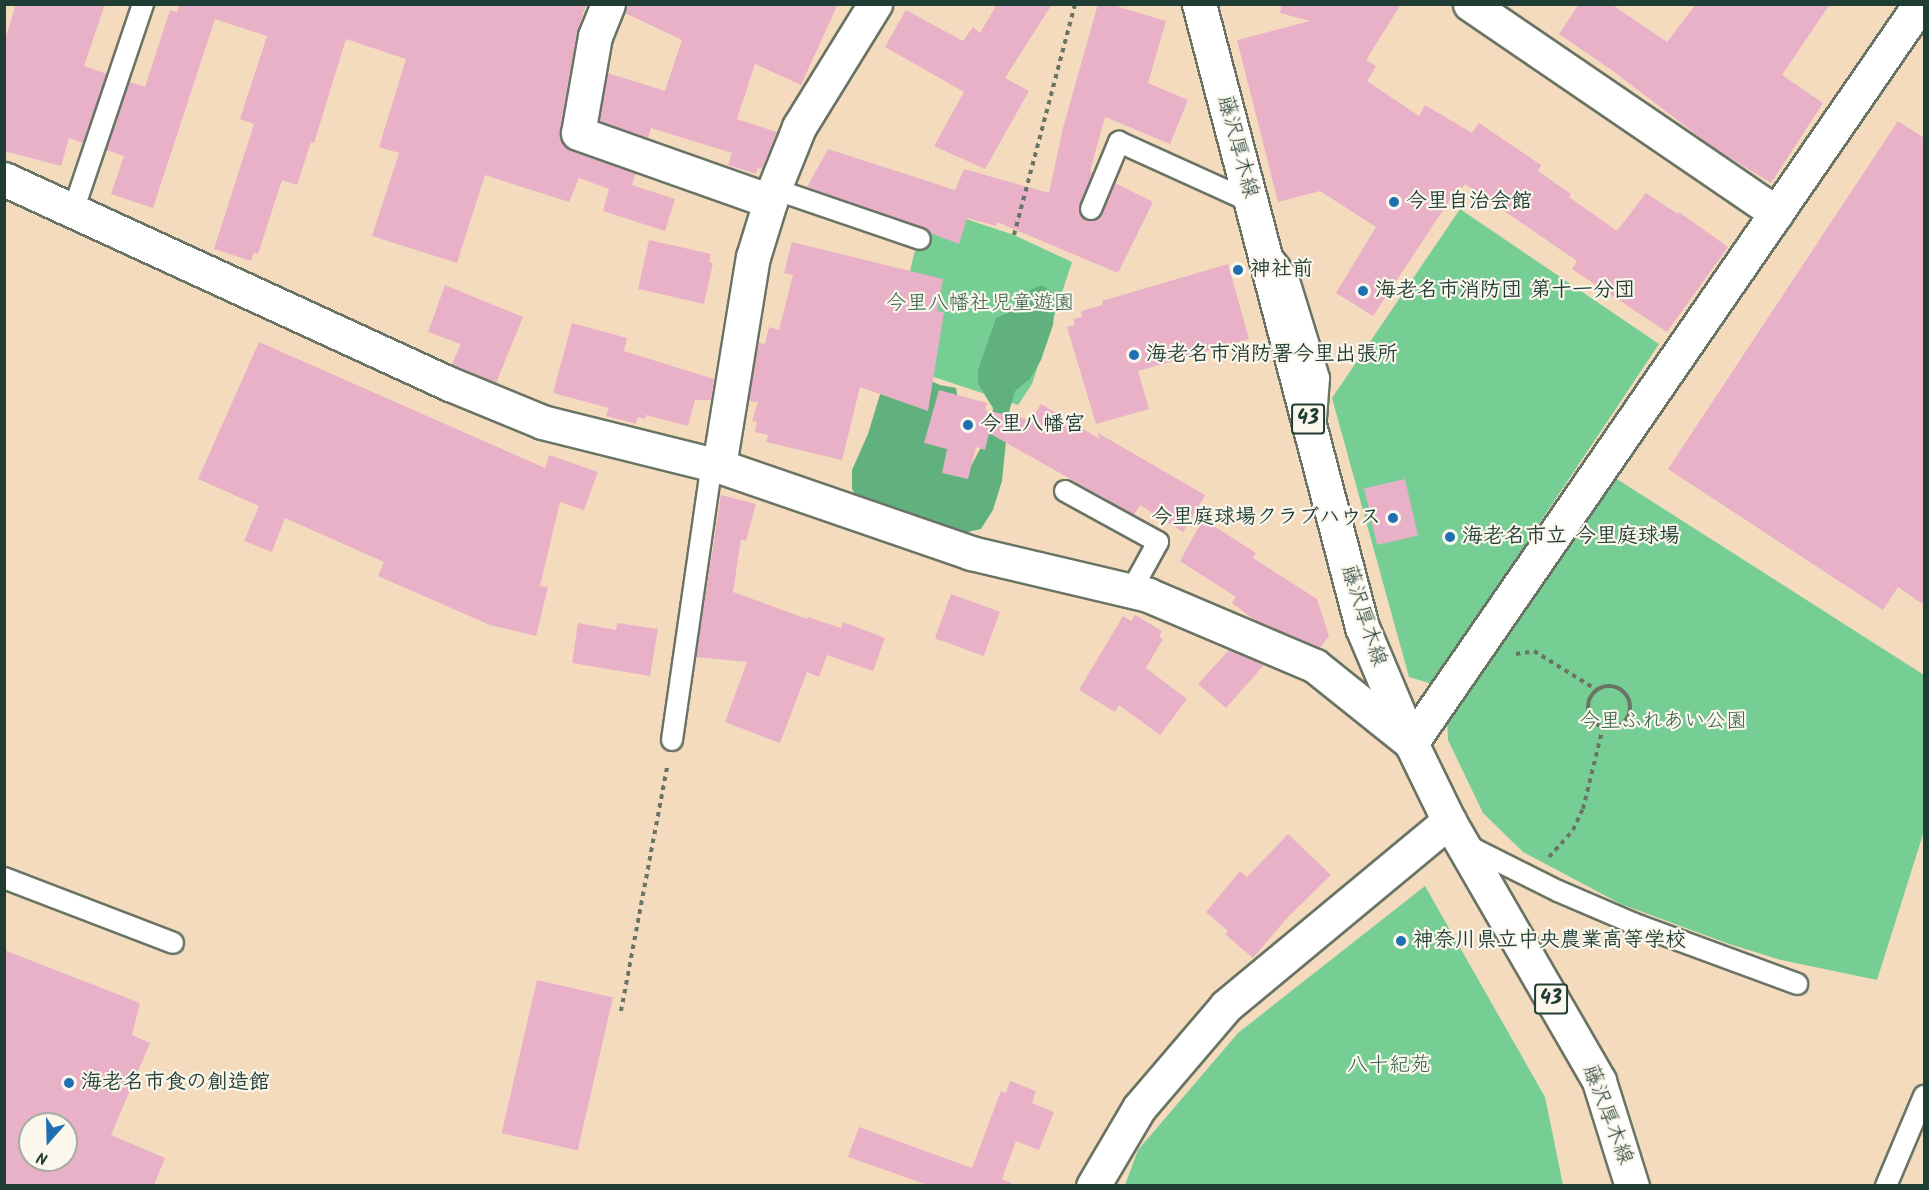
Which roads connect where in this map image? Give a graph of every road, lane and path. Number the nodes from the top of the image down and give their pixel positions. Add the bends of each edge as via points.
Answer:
1 (143, 4) edge
2 (608, 4) edge
3 (875, 4) edge
4 (1075, 4) edge
5 (1199, 4) edge
6 (1470, 4) edge
7 (1920, 4) edge
8 (4, 179) edge
9 (772, 195) junction
10 (1251, 202) junction
11 (1091, 209) dead end
12 (73, 211) junction
13 (1776, 213) junction
14 (1014, 236) dead end
15 (920, 239) dead end
16 (716, 465) junction
17 (1065, 491) dead end
18 (1131, 591) junction
19 (1482, 637) junction
20 (1597, 690) junction
21 (1603, 727) junction
22 (672, 740) joint
23 (1411, 743) junction
24 (1455, 832) junction
25 (4, 878) edge
26 (1531, 878) junction
27 (172, 943) dead end
28 (1797, 984) dead end
29 (621, 1011) dead end
30 (1924, 1096) edge
31 (1094, 1185) edge
32 (1632, 1185) edge
33 (1886, 1185) edge

1 - 12 lane
2 - 9 street via 595,36 578,133
3 - 9 street via 799,127
4 - 14 path
5 - 10 street, 藤沢厚木線 / 43
6 - 13 street
7 - 13 street
8 - 12 street
9 - 15 lane
9 - 16 street via 753,258
10 - 11 lane via 1119,142
10 - 23 street, 藤沢厚木線 / 43 via 1362,627
12 - 16 street via 450,384 542,422
13 - 19 street
16 - 18 street via 972,553
16 - 22 lane
17 - 18 lane via 1158,542
18 - 23 street via 1315,666
19 - 20 path via 1514,654 1534,651
19 - 23 street
20 - 21 path via 1589,699 1588,711 1593,721
20 - 21 path via 1612,686 1624,692 1629,701 1626,720 1616,727
21 - 26 path via 1573,830
22 - 29 path
23 - 24 street, 藤沢厚木線 / 43
24 - 26 lane
24 - 31 street via 1226,1006 1139,1108
24 - 32 street, 藤沢厚木線 / 43 via 1599,1081
25 - 27 lane
26 - 28 lane via 1635,924
30 - 33 lane

